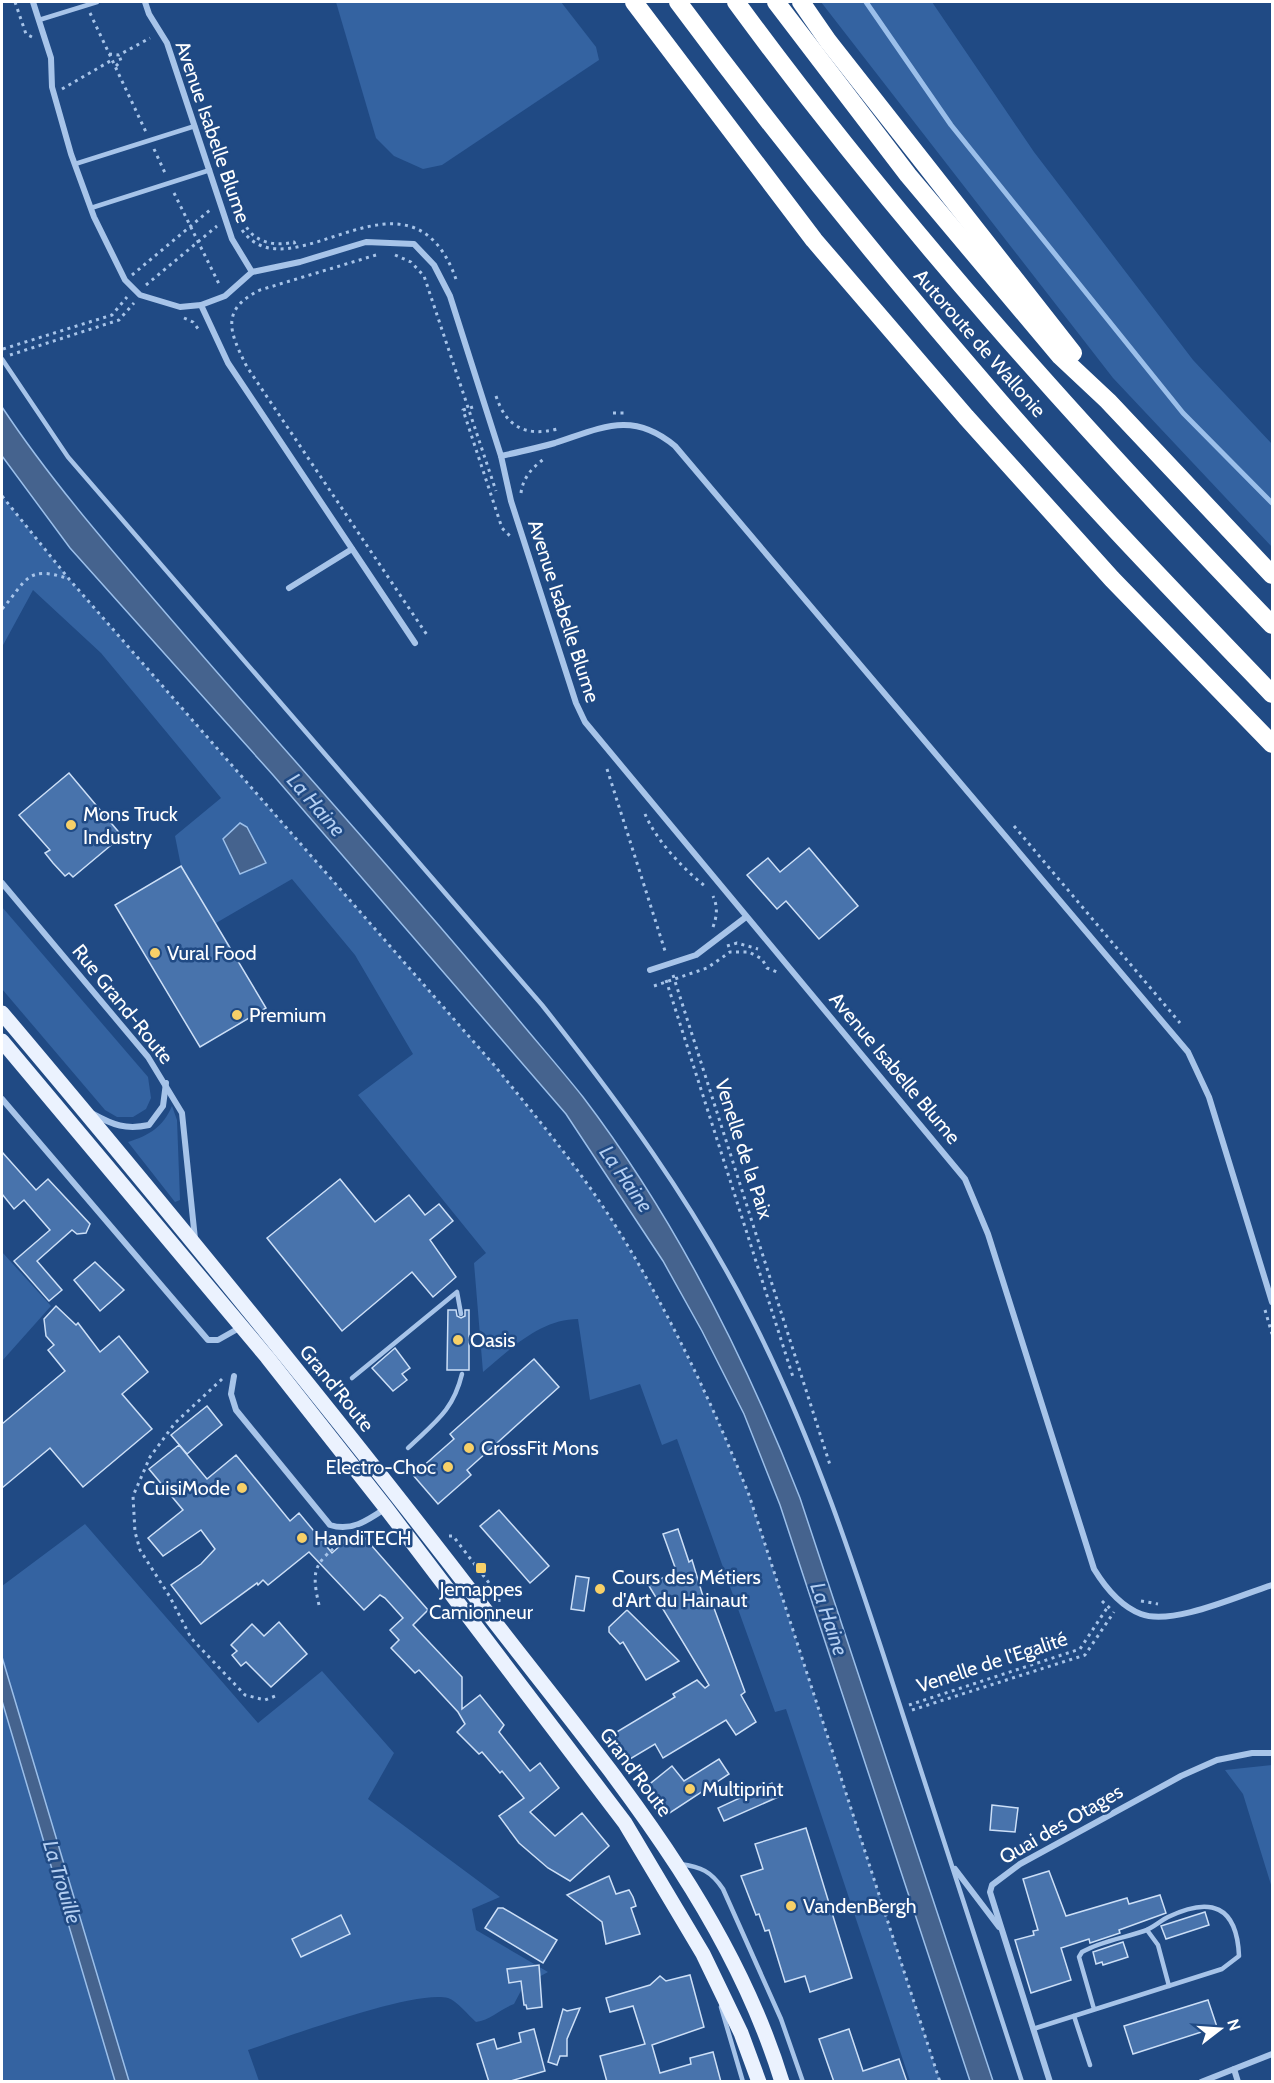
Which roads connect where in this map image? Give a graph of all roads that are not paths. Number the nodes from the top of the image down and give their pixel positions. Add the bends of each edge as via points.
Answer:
1 (33, 2) edge
2 (97, 2) edge
3 (145, 2) edge
4 (634, 2) edge
5 (678, 2) edge
6 (736, 2) edge
7 (776, 2) edge
8 (801, 2) edge
9 (39, 20) junction
10 (195, 126) junction
11 (75, 164) junction
12 (210, 170) junction
13 (91, 208) junction
14 (252, 272) junction
15 (201, 305) junction
16 (2, 358) edge
17 (1108, 401) junction
18 (501, 456) junction
19 (352, 549) junction
20 (1272, 574) edge
21 (289, 588) dead end
22 (1272, 625) edge
23 (415, 643) dead end
24 (1272, 694) edge
25 (1270, 743) edge
26 (2, 883) edge
27 (746, 917) junction
28 (650, 970) dead end
29 (2, 1013) edge
30 (2, 1041) edge
31 (166, 1083) junction
32 (2, 1099) edge
33 (83, 1109) junction
34 (195, 1245) junction
35 (1272, 1302) edge
36 (461, 1314) dead end
37 (241, 1327) junction
38 (232, 1374) road end
39 (462, 1374) dead end
40 (352, 1378) dead end
41 (408, 1448) dead end
42 (386, 1508) junction
43 (1272, 1585) edge
44 (1272, 1753) edge
45 (676, 1863) junction
46 (955, 1869) junction
47 (1147, 1930) junction
48 (1003, 1932) junction
49 (712, 1973) junction
50 (1169, 1986) junction
51 (1094, 2009) junction
52 (1074, 2016) junction
53 (1033, 2029) junction
54 (1272, 2054) edge
55 (1090, 2065) dead end
56 (1234, 2070) junction
57 (743, 2082) edge
58 (759, 2082) edge
59 (782, 2082) edge
60 (803, 2082) edge
61 (1022, 2082) edge
62 (1050, 2082) edge
63 (1201, 2082) edge
64 (1238, 2082) edge

1 - 9 street
2 - 9 lane
3 - 10 street, Avenue Isabelle Blume via 167,43
4 - 25 highway via 814,240 1112,579
5 - 24 highway, Autoroute de Wallonie via 844,218 995,397 1137,554
6 - 22 highway, Autoroute de Wallonie via 885,193 1029,365
7 - 17 highway via 908,174 990,273 1060,356
8 - 17 highway
9 - 11 street via 51,58 52,87
10 - 11 lane
10 - 12 street, Avenue Isabelle Blume
11 - 13 street
12 - 13 lane
12 - 14 street, Avenue Isabelle Blume via 232,239
13 - 15 street, Avenue Isabelle Blume via 125,280 140,295 180,307
14 - 15 street, Avenue Isabelle Blume via 225,296
14 - 18 street, Avenue Isabelle Blume via 366,242 414,244 434,265 450,296
15 - 19 street via 228,363
16 - 46 lane via 68,457 542,1005 614,1096 680,1190 777,1370 833,1506
17 - 20 highway
18 - 27 street, Avenue Isabelle Blume via 511,501 580,714
18 - 35 street via 614,424 645,428 675,446 1188,1052 1209,1097
19 - 21 street
19 - 23 street
26 - 31 street, Rue Grand-Route
27 - 28 street via 696,955
27 - 43 street, Avenue Isabelle Blume via 965,1179 988,1234 1094,1569 1103,1584 1141,1614 1162,1616
29 - 33 main road, Grand'Route
30 - 37 main road, Grand'Route
31 - 33 street, Rue Grand-Route via 163,1106 149,1125 131,1129 114,1126
31 - 34 street via 183,1113
32 - 37 street via 208,1340 218,1341
33 - 34 main road, Grand'Route
34 - 45 main road, Grand'Route via 434,1542 627,1792
36 - 40 lane via 457,1292
37 - 42 main road, Grand'Route
38 - 42 street via 231,1394 236,1410 330,1525 341,1528 363,1523
39 - 41 lane via 457,1396
42 - 49 main road, Grand'Route via 625,1823
44 - 48 street, Quai des Otages via 1217,1760 1198,1768 1020,1864 992,1885 990,1892
45 - 59 main road, Grand'Route via 741,1977
45 - 60 lane via 712,1873 723,1889 781,2019
46 - 48 street
46 - 61 lane
47 - 50 lane via 1158,1945
47 - 50 lane via 1169,1917 1214,1906 1226,1912 1234,1928 1239,1956 1231,1965
47 - 51 lane via 1082,1952 1079,1957
48 - 53 street, Quai des Otages
49 - 57 lane
49 - 58 main road, Grand'Route
50 - 51 lane
51 - 52 lane
52 - 53 lane
52 - 55 lane
53 - 62 street, Quai des Otages
54 - 56 street
56 - 63 street
56 - 64 street

